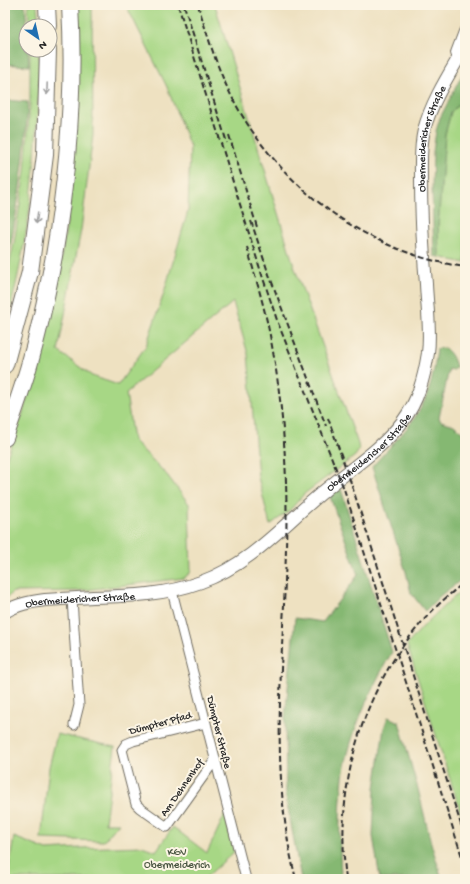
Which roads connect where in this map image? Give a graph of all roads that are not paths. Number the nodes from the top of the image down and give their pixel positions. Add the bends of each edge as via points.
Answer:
1 (47, 5) edge
2 (62, 5) edge
3 (70, 5) edge
4 (48, 18) edge
5 (465, 32) edge
6 (465, 47) edge
7 (48, 58) edge
8 (453, 67) junction
9 (5, 365) edge
10 (5, 413) edge
11 (5, 438) edge
12 (172, 591) junction
13 (72, 599) junction
14 (5, 612) edge
15 (206, 723) junction
16 (74, 725) dead end
17 (214, 760) junction
18 (167, 827) joint
19 (246, 879) edge

1 - 4 highway
2 - 10 highway via 63,82 52,220 35,316
3 - 11 highway via 72,85 60,221 42,318
5 - 8 main road, Obermeidericher Straße
6 - 8 main road, Obermeidericher Straße
7 -> 9 highway via 45,155 30,272
8 - 12 main road, Obermeidericher Straße via 432,107 424,133 421,213 429,332 424,376 412,406 404,420 382,443 261,548 222,573
12 - 13 main road, Obermeidericher Straße
12 - 15 street, Dümpter Straße
13 - 14 main road, Obermeidericher Straße via 26,603
13 - 16 street via 79,705
15 - 17 street, Dümpter Straße
15 - 18 street, Dümpter Pfad via 133,741 126,744 122,750 136,804
17 - 18 street, Am Dehnenhof
17 - 19 street, Dümpter Straße

